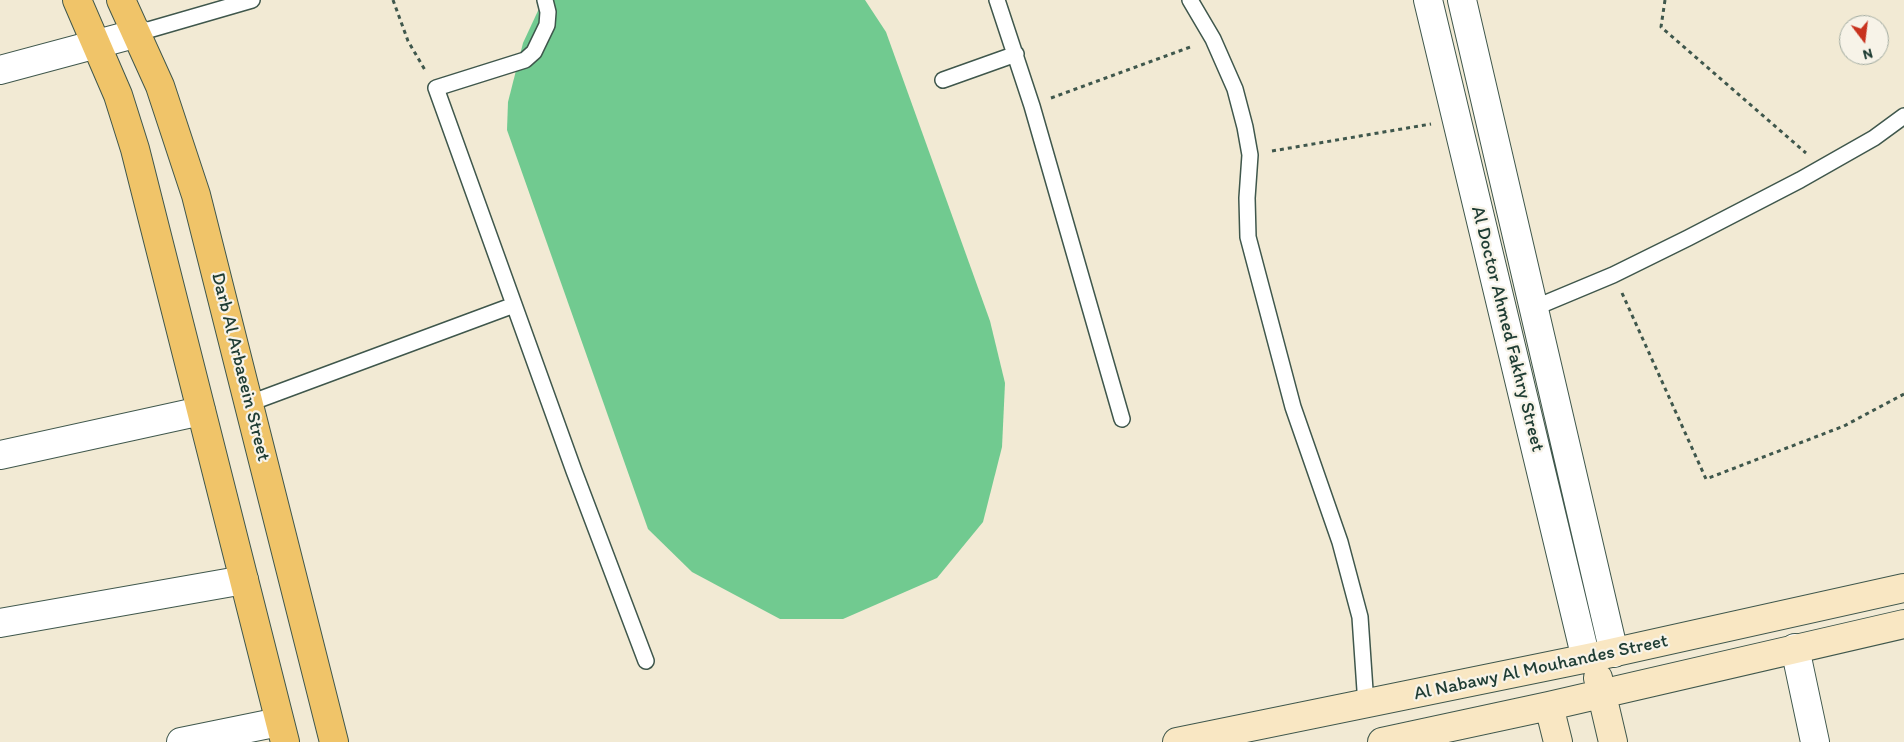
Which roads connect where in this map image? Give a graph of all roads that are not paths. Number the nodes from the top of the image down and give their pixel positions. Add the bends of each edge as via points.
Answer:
1 (77, 0) edge
2 (121, 0) edge
3 (252, 0) edge
4 (545, 0) edge
5 (997, 0) edge
6 (1190, 0) edge
7 (1428, 0) edge
8 (1462, 0) edge
9 (138, 33) junction
10 (98, 43) junction
11 (1016, 54) junction
12 (0, 70) edge
13 (943, 80) dead end
14 (1902, 122) edge
15 (514, 305) junction
16 (1536, 318) junction
17 (1508, 336) junction
18 (250, 403) junction
19 (202, 411) junction
20 (1122, 419) dead end
21 (0, 454) edge
22 (1574, 481) junction
23 (1545, 488) junction
24 (244, 580) junction
25 (1904, 588) edge
26 (0, 623) edge
27 (1904, 624) edge
28 (1795, 648) junction
29 (1598, 656) junction
30 (646, 661) dead end
31 (1602, 694) junction
32 (1366, 705) junction
33 (1549, 706) junction
34 (282, 732) edge
35 (181, 742) edge
36 (334, 742) edge
37 (1177, 742) edge
38 (1374, 742) edge
39 (1382, 742) edge
40 (1558, 742) edge
41 (1613, 742) edge
42 (1815, 742) edge

1 - 10 highway
2 - 9 highway, Darb Al Arbaeein Street
3 - 9 lane
4 - 15 lane via 547,25 534,52 525,60 436,88
5 - 11 lane
6 - 32 lane via 1213,39 1234,88 1250,155 1246,198 1248,237 1293,407 1340,542 1360,617
7 - 17 street, Al Doctor Ahmed Fakhry Street
8 - 16 street, Al Doctor Ahmed Fakhry Street
9 - 10 street
9 - 18 highway, Darb Al Arbaeein Street via 180,140
10 - 12 street
10 - 19 highway via 135,149
11 - 13 lane
11 - 20 lane
14 - 16 lane
15 - 18 lane
15 - 30 lane
16 - 17 street
16 - 22 street, Al Doctor Ahmed Fakhry Street
17 - 23 street, Al Doctor Ahmed Fakhry Street
18 - 36 highway, Darb Al Arbaeein Street
19 - 21 street
19 - 24 highway
22 - 23 street
22 - 29 street, Al Doctor Ahmed Fakhry Street
23 - 29 street, Al Doctor Ahmed Fakhry Street
24 - 26 street
24 - 34 highway
25 - 29 street, Al Nabawy Al Mouhandes Street
27 - 28 street, Al Nabawy Al Mouhandes Street
28 - 31 street, Al Nabawy Al Mouhandes Street
28 - 42 street
29 - 31 street
29 - 32 street, Al Nabawy Al Mouhandes Street
31 - 33 street, Al Nabawy Al Mouhandes Street
31 - 41 street
32 - 37 street, Al Nabawy Al Mouhandes Street
32 - 38 street
33 - 39 street, Al Nabawy Al Mouhandes Street
33 - 40 street
34 - 35 street

